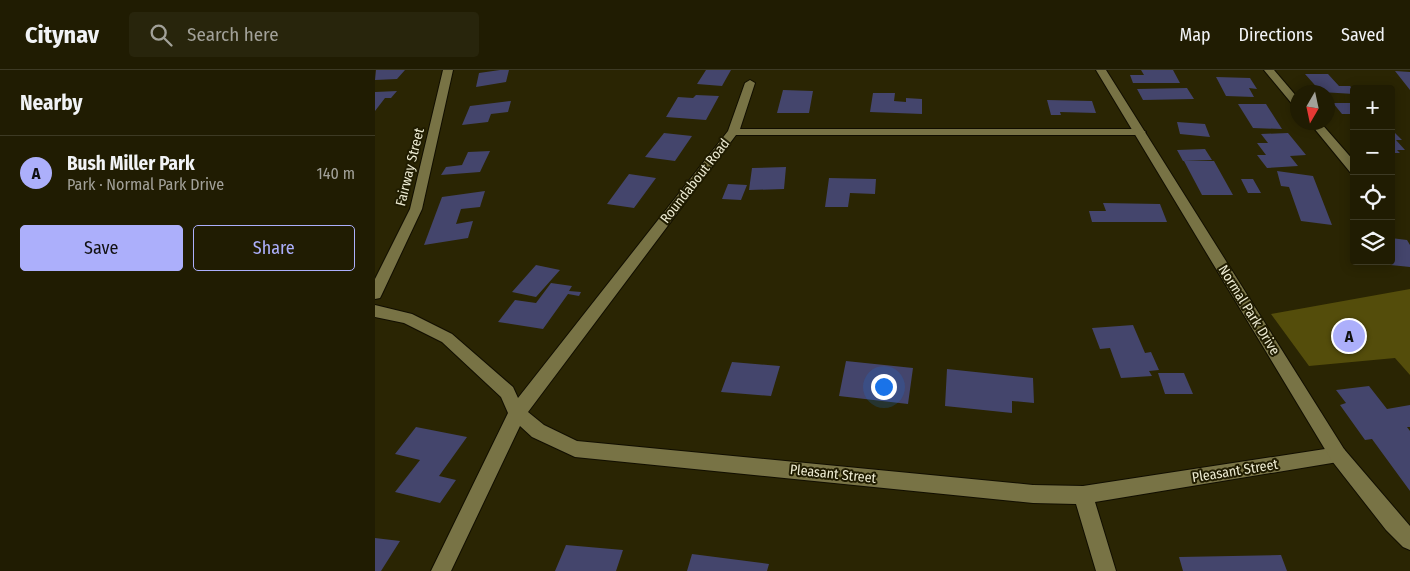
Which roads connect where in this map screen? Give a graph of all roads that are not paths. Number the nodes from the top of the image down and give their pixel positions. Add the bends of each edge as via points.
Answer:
1 (448, 70) edge
2 (1101, 70) edge
3 (1269, 70) edge
4 (750, 84) dead end
5 (1290, 95) edge
6 (1321, 130) edge
7 (733, 132) junction
8 (1140, 132) junction
9 (1350, 164) edge
10 (375, 294) edge
11 (375, 311) edge
12 (517, 413) junction
13 (1338, 454) junction
14 (1083, 495) junction
15 (1410, 540) edge
16 (441, 571) edge
17 (1106, 571) edge

1 - 10 street, Fairway Street via 416,209
2 - 8 street, Normal Park Drive
3 - 5 street
4 - 7 street
6 - 9 street
7 - 8 street, Roundabout Road
7 - 12 street, Roundabout Road
8 - 13 street, Normal Park Drive
11 - 12 street, Pleasant Street via 407,318 447,338 507,392
12 - 14 street, Pleasant Street via 538,432 575,448 1033,494
12 - 16 street, Roundabout Road
13 - 14 street, Pleasant Street
13 - 15 street, Normal Park Drive
14 - 17 street

